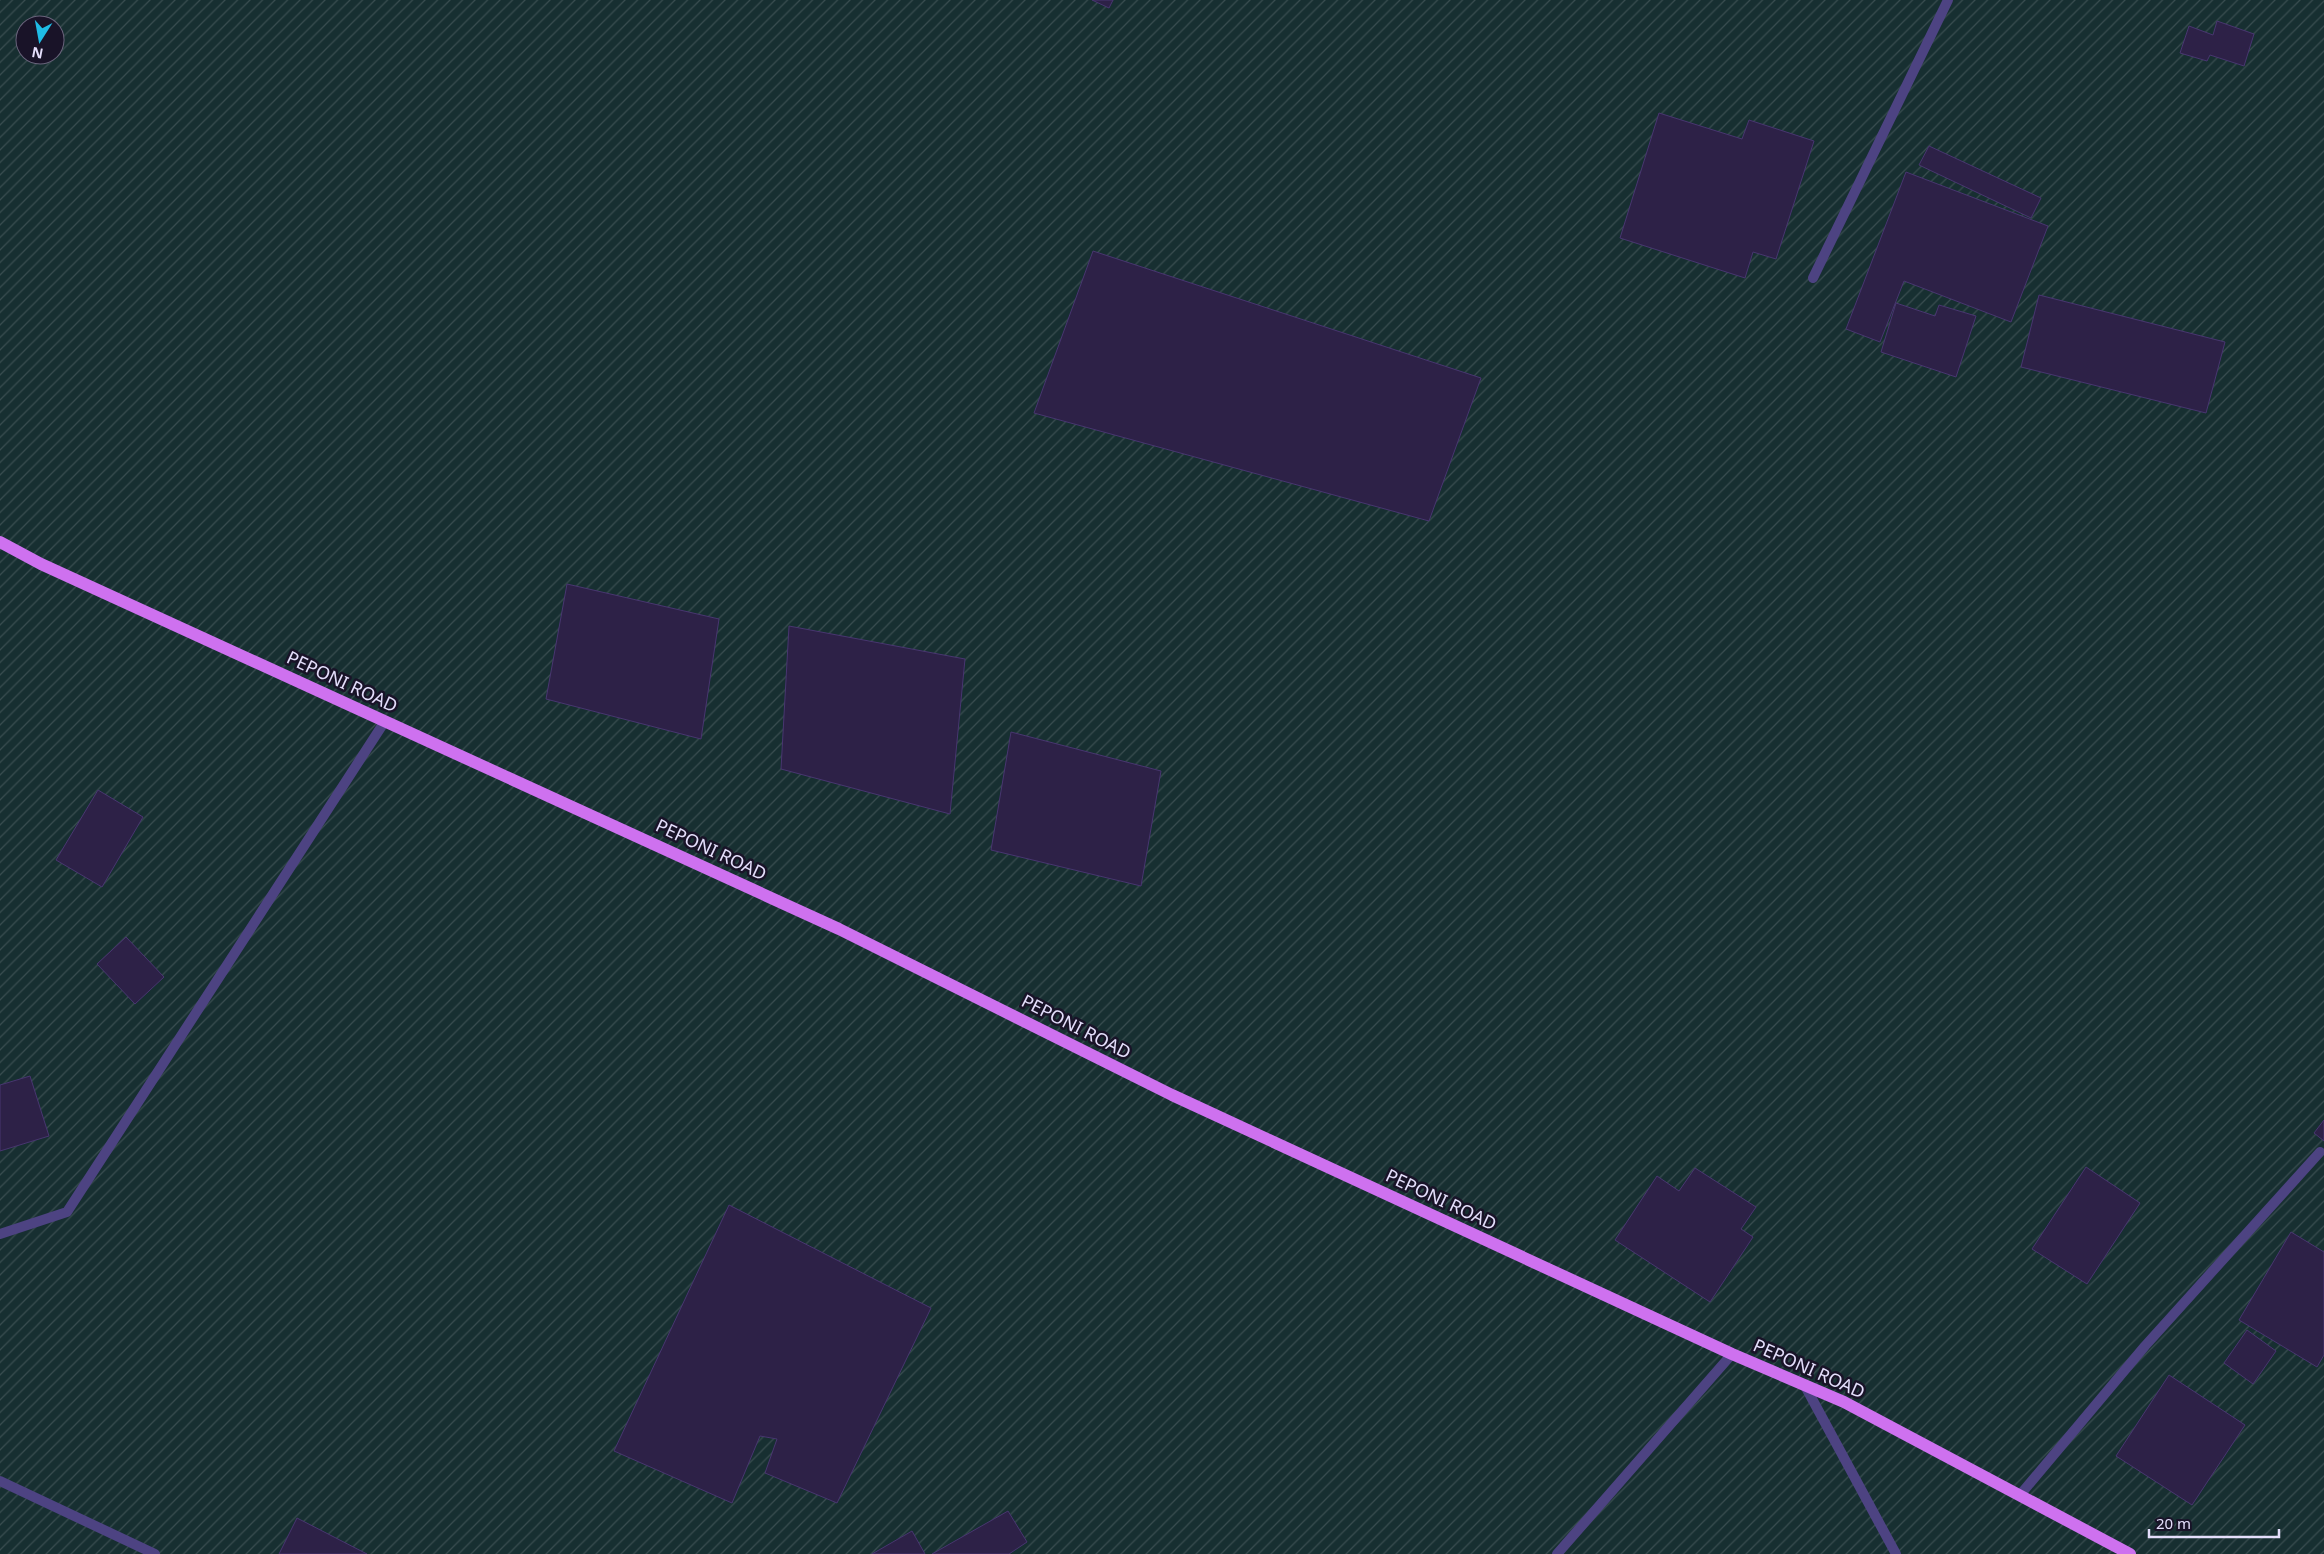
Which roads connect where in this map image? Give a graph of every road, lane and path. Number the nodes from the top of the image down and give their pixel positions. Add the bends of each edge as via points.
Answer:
1 (1948, 0) edge
2 (1813, 278) dead end
3 (0, 542) edge
4 (386, 721) junction
5 (2320, 1152) dead end
6 (0, 1234) edge
7 (1732, 1354) junction
8 (1804, 1384) junction
9 (0, 1481) edge
10 (2020, 1496) junction
11 (155, 1554) edge
12 (1557, 1554) edge
13 (1896, 1554) edge
14 (2130, 1554) edge

1 - 2 street
3 - 4 main road, PEPONI ROAD via 50,568
4 - 6 street via 66,1212
4 - 7 main road, PEPONI ROAD via 840,928 1172,1095
5 - 10 street via 2145,1346
7 - 8 main road, PEPONI ROAD
7 - 12 street
8 - 10 main road, PEPONI ROAD
8 - 13 street
9 - 11 street
10 - 14 main road, PEPONI ROAD

